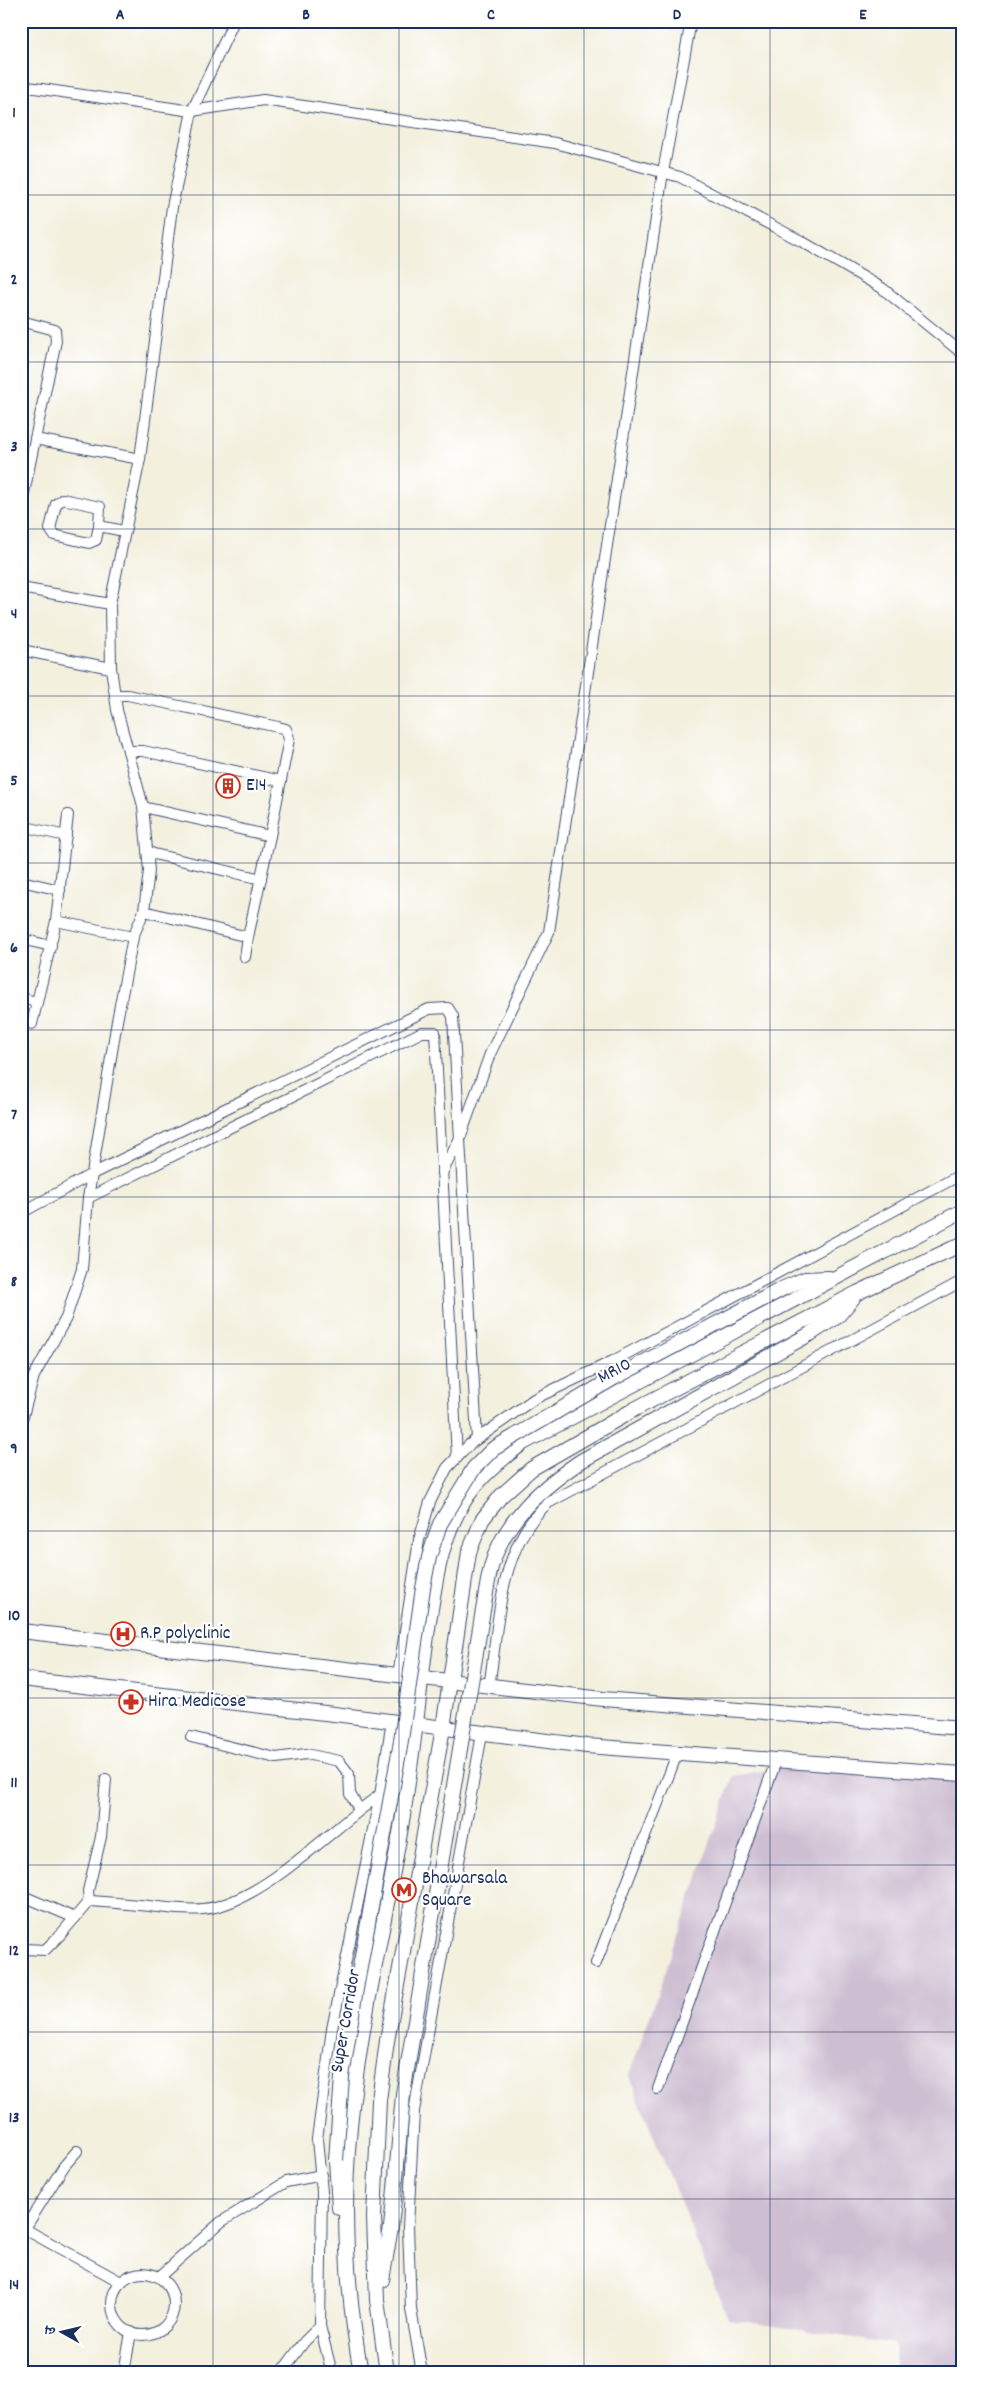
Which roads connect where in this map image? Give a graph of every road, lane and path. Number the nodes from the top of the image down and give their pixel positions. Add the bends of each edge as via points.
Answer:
1 (234, 21) edge
2 (691, 21) edge
3 (21, 86) edge
4 (192, 111) junction
5 (663, 172) junction
6 (21, 321) edge
7 (962, 353) edge
8 (35, 439) junction
9 (140, 459) junction
10 (23, 493) edge
11 (21, 507) edge
12 (99, 526) junction
13 (124, 531) junction
14 (21, 588) edge
15 (110, 604) junction
16 (21, 650) edge
17 (111, 668) junction
18 (115, 695) junction
19 (128, 751) junction
20 (281, 780) junction
21 (143, 807) junction
22 (68, 815) dead end
23 (21, 826) edge
24 (66, 836) junction
25 (270, 836) junction
26 (147, 850) junction
27 (262, 879) junction
28 (21, 881) edge
29 (60, 890) junction
30 (144, 911) junction
31 (56, 921) junction
32 (248, 936) junction
33 (133, 937) junction
34 (21, 939) edge
35 (51, 946) junction
36 (245, 957) dead end
37 (21, 998) edge
38 (37, 1002) junction
39 (32, 1024) dead end
40 (460, 1138) junction
41 (442, 1172) junction
42 (92, 1174) junction
43 (962, 1174) edge
44 (88, 1198) junction
45 (21, 1200) edge
46 (962, 1211) edge
47 (23, 1212) edge
48 (962, 1244) edge
49 (834, 1278) junction
50 (962, 1281) edge
51 (856, 1294) junction
52 (21, 1423) edge
53 (477, 1439) junction
54 (456, 1458) junction
55 (21, 1631) edge
56 (398, 1676) junction
57 (420, 1678) junction
58 (21, 1679) edge
59 (450, 1682) junction
60 (490, 1687) junction
61 (392, 1721) junction
62 (414, 1724) junction
63 (443, 1728) junction
64 (962, 1728) edge
65 (482, 1734) junction
66 (192, 1737) dead end
67 (677, 1754) junction
68 (776, 1760) junction
69 (962, 1774) edge
70 (106, 1779) dead end
71 (380, 1795) junction
72 (358, 1809) junction
73 (23, 1896) dead end
74 (89, 1901) junction
75 (75, 1918) junction
76 (25, 1949) dead end
77 (596, 1963) dead end
78 (658, 2089) dead end
79 (77, 2151) dead end
80 (322, 2175) junction
81 (22, 2230) edge
82 (159, 2277) junction
83 (121, 2282) junction
84 (350, 2286) junction
85 (377, 2300) junction
86 (320, 2326) junction
87 (131, 2332) junction
88 (124, 2373) edge
89 (281, 2373) edge
90 (332, 2373) edge
91 (361, 2373) edge
92 (387, 2373) edge
93 (422, 2373) edge

1 - 4 street
2 - 5 street
3 - 4 street
4 - 5 street via 263,100 555,143
4 - 9 street via 172,207
5 - 7 street via 680,176 882,288
5 - 40 street via 548,932 490,1054
6 - 8 street via 55,330 56,341
8 - 9 street
8 - 10 street
9 - 13 street
10 - 11 street
12 - 12 street via 96,540 89,543 54,535 50,529 56,504 63,499 100,507
12 - 13 street
13 - 15 street
14 - 15 street
15 - 17 street
16 - 17 street
17 - 18 street
18 - 19 street
18 - 20 street via 128,695 286,729 289,739
19 - 20 street via 143,751
19 - 21 street
20 - 25 street
21 - 25 street
21 - 26 street
22 - 24 street
23 - 24 street
24 - 29 street
25 - 27 street
26 - 27 street
26 - 30 street via 149,871
27 - 32 street
28 - 29 street
29 - 31 street
30 - 32 street
30 - 33 street
31 - 33 street
31 - 35 street
32 - 36 street
33 - 42 street
34 - 35 street
35 - 38 street
37 - 38 street
38 - 39 street
40 - 41 street
40 - 42 street via 453,1016 448,1008 429,1009
40 - 53 street
41 - 44 street via 435,1032 422,1032
41 - 54 street
42 - 44 street
42 - 47 street
43 - 53 street via 613,1361 534,1399
44 - 52 street via 82,1268 66,1318 34,1376
45 - 47 street
46 - 49 main road, MR10
48 - 51 main road
49 - 57 main road, MR10 via 522,1443 492,1466 455,1516 439,1558
49 - 84 main road, bridge via 805,1279 784,1288 614,1378 493,1449 474,1468 440,1524 423,1588 400,1747 342,2077 336,2160 340,2219
50 - 60 street via 548,1503 524,1529 510,1560
51 - 59 main road via 626,1414 532,1469 501,1496 482,1520 470,1552
51 - 85 main road, bridge via 838,1316 810,1334 581,1460 548,1483 523,1508 504,1535 491,1566 482,1616 403,2094 391,2227
53 - 54 street
54 - 56 street via 447,1468 430,1502 419,1540
55 - 56 main road
56 - 57 main road
57 - 59 main road
57 - 62 main road, Super Corridor
58 - 61 main road
59 - 60 main road
59 - 63 main road
60 - 64 main road
61 - 62 main road
61 - 71 street
62 - 63 main road
62 - 84 main road, Super Corridor via 404,1808 352,2110 346,2176
63 - 65 main road
63 - 85 main road via 381,2090 375,2178
65 - 67 main road
65 - 93 street via 414,2111 408,2236 411,2309
66 - 72 street via 276,1758 306,1754 339,1760 349,1774 350,1794
67 - 68 main road
67 - 77 street
68 - 69 main road
68 - 78 street
70 - 74 street via 101,1837 88,1891
71 - 72 street
71 - 80 street via 332,2030 317,2139
72 - 74 street via 316,1847 244,1896 222,1906 186,1910
73 - 75 street
74 - 75 street
75 - 76 street via 45,1950
79 - 81 street
80 - 82 street via 286,2182 221,2222
80 - 86 street
81 - 83 street
82 - 83 street via 139,2273
82 - 87 street via 167,2284 174,2303 168,2322 151,2334
83 - 87 street via 112,2300 113,2310 123,2327
84 - 91 main road, Super Corridor
85 - 92 main road
86 - 89 street
86 - 90 street
87 - 88 street

